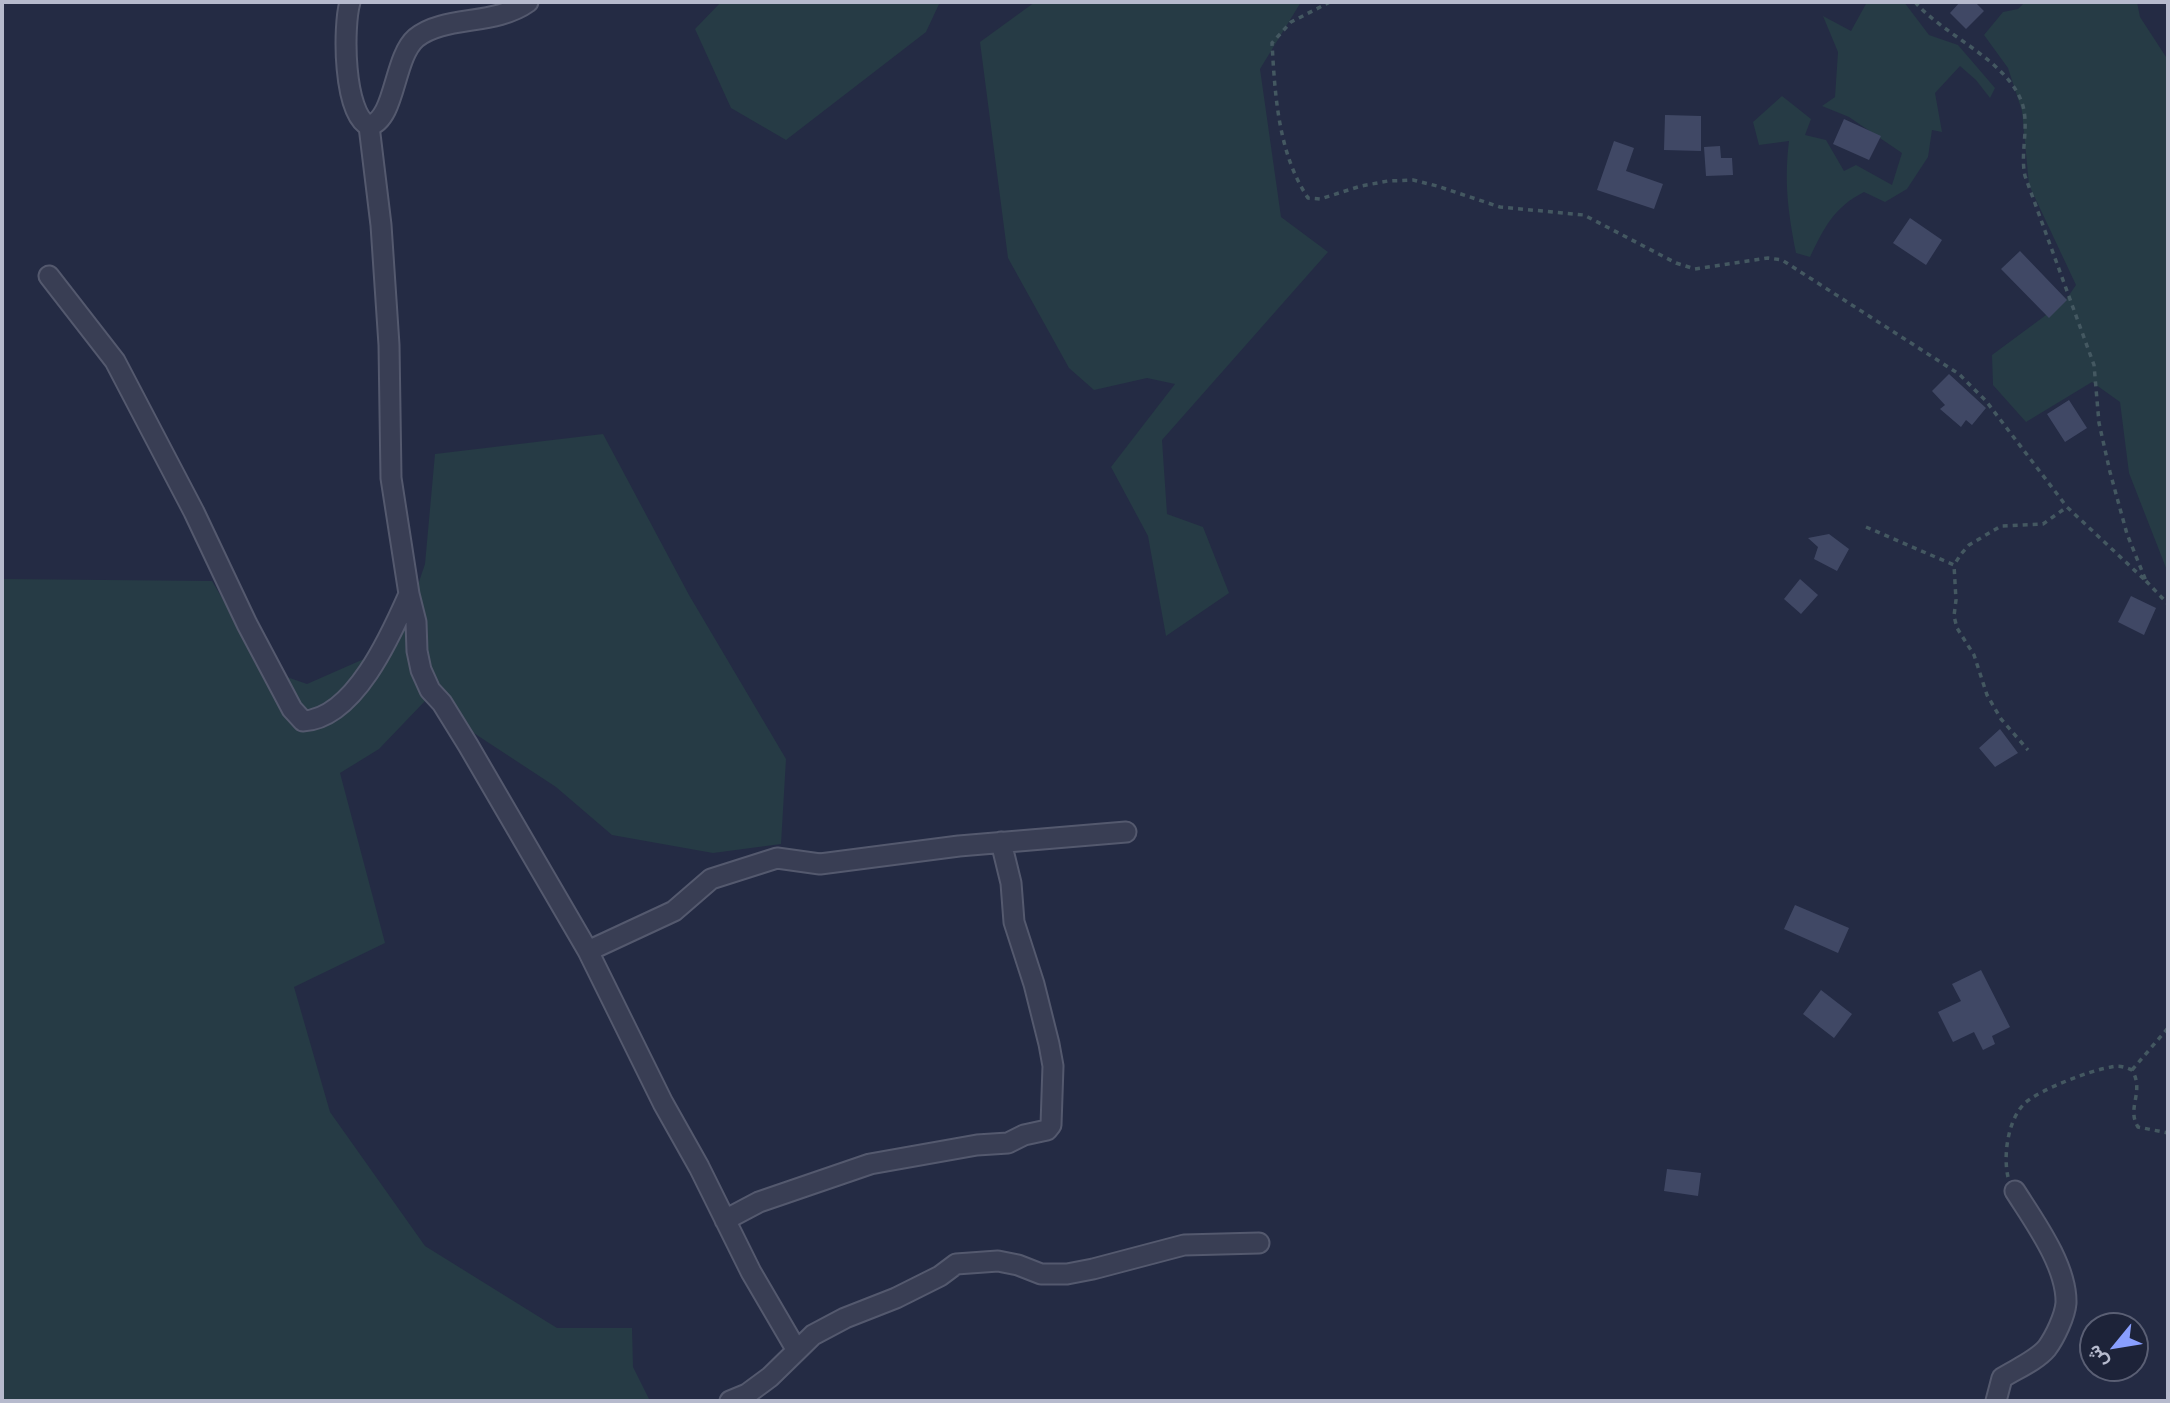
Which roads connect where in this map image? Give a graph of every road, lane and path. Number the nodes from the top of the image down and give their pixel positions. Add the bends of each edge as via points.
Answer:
1 (350, 2) edge
2 (528, 2) edge
3 (1330, 2) edge
4 (1915, 2) edge
5 (369, 126) junction
6 (49, 276) dead end
7 (2067, 507) junction
8 (1866, 527) dead end
9 (1954, 565) junction
10 (2146, 580) junction
11 (409, 594) junction
12 (2168, 604) edge
13 (2028, 750) dead end
14 (1126, 832) dead end
15 (1001, 842) junction
16 (588, 951) junction
17 (2168, 1028) edge
18 (2132, 1070) junction
19 (2168, 1133) edge
20 (2015, 1191) joint
21 (725, 1220) junction
22 (1259, 1243) dead end
23 (796, 1349) junction
24 (730, 1401) edge
25 (1996, 1401) edge

1 - 5 street via 346,56 350,84 358,117
2 - 5 street via 500,16 433,28 416,38 406,50 386,110
3 - 7 path via 1291,22 1272,43 1280,126 1297,182 1308,198 1413,180 1500,207 1584,215 1695,269 1782,260 1959,374 1986,401
4 - 10 path via 1996,68 2022,105 2025,176 2094,365 2099,423 2110,472
5 - 11 street via 389,345 391,478
6 - 11 street via 115,361 247,624 292,709 303,721 318,721 361,683
7 - 9 path via 2043,524 2001,526 1969,545
7 - 10 path
8 - 9 path
9 - 13 path via 1957,628 1974,655 1987,695
10 - 12 path
11 - 16 street via 421,670 430,690 468,745
14 - 15 street
15 - 16 street via 820,864 777,858 711,879 674,911
15 - 21 street via 1014,922 1053,1066 1051,1125 1009,1143 870,1164 759,1202
16 - 21 street
17 - 18 path
18 - 19 path via 2139,1090 2134,1121 2138,1127
18 - 20 path via 2112,1066 2086,1073 2025,1103 2013,1120 2006,1160
20 - 25 street via 2054,1258 2066,1304 2046,1348 2002,1378
21 - 23 street
22 - 23 street via 1184,1245 1067,1274 1041,1274 998,1261 956,1265 896,1298 824,1328
23 - 24 street via 770,1377

